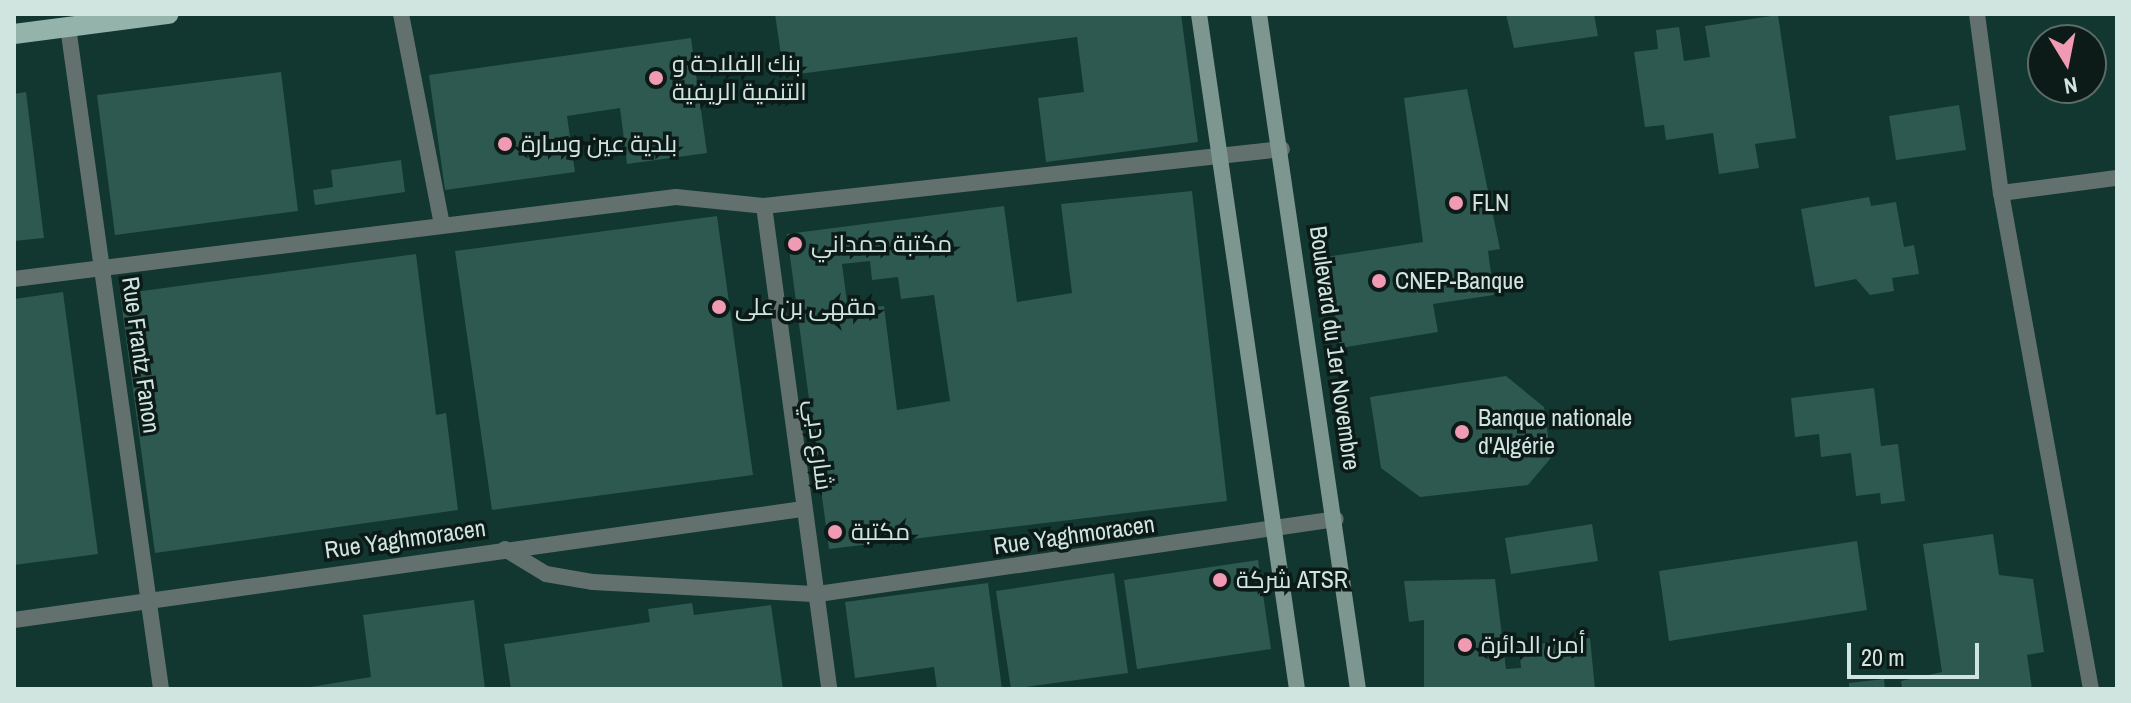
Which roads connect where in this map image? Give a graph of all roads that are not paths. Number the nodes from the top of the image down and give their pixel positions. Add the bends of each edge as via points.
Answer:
1 (169, 14) edge
2 (401, 14) edge
3 (1199, 14) edge
4 (1259, 14) edge
5 (1977, 14) edge
6 (128, 16) edge
7 (68, 27) junction
8 (14, 34) edge
9 (1282, 149) junction
10 (1220, 160) junction
11 (2117, 178) edge
12 (2001, 193) junction
13 (764, 206) junction
14 (442, 225) junction
15 (105, 266) junction
16 (14, 279) edge
17 (803, 509) junction
18 (1336, 519) junction
19 (1273, 532) junction
20 (505, 549) junction
21 (818, 594) junction
22 (149, 603) junction
23 (14, 620) edge
24 (161, 689) edge
25 (829, 689) edge
26 (1297, 689) edge
27 (1358, 689) edge
28 (2091, 689) edge

1 - 6 main road
2 - 14 street
3 - 10 main road
4 - 9 main road, Boulevard du 1er Novembre
5 - 12 street
6 - 7 main road
7 - 8 main road
7 - 15 street, Rue Frantz Fanon
9 - 10 street
9 - 18 main road, Boulevard du 1er Novembre
10 - 13 street
10 - 19 main road
11 - 12 street
12 - 28 street
13 - 14 street via 676,197
13 - 17 street, شارع دبي
14 - 15 street
15 - 16 street
15 - 22 street, Rue Frantz Fanon
17 - 20 street, Rue Yaghmoracen
17 - 21 street, شارع دبي
18 - 19 street, Rue Yaghmoracen
18 - 27 main road, Boulevard du 1er Novembre
19 - 21 street, Rue Yaghmoracen
19 - 26 main road
20 - 21 street, Rue Yaghmoracen via 546,574 593,582
20 - 22 street, Rue Yaghmoracen
21 - 25 street, شارع دبي
22 - 23 street, Rue Yaghmoracen
22 - 24 street, Rue Frantz Fanon

